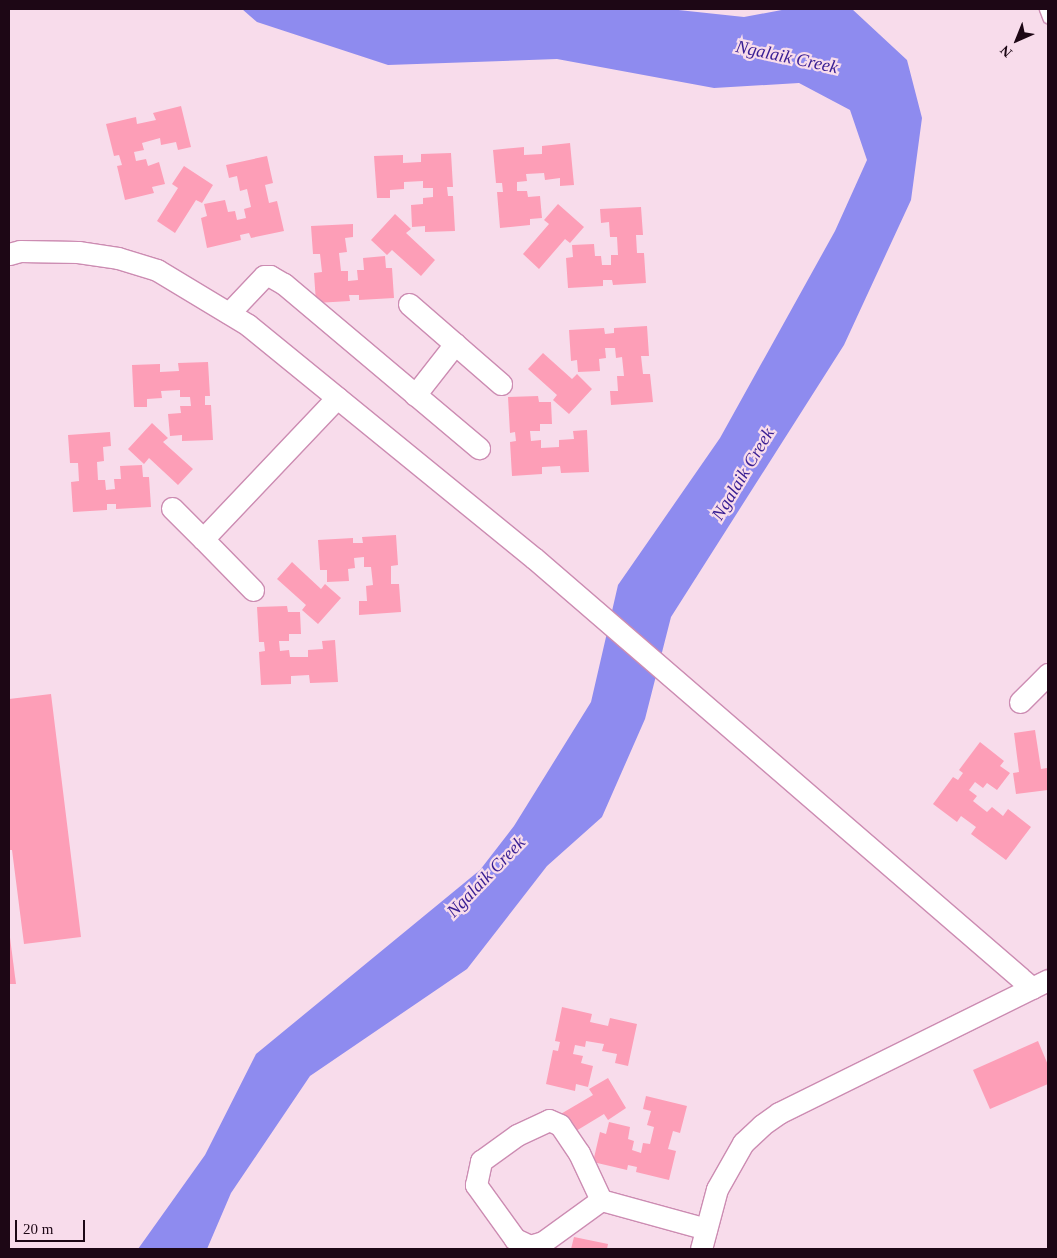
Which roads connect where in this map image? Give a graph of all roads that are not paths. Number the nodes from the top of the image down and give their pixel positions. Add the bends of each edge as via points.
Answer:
1 (1045, 9) edge
2 (1048, 17) edge
3 (9, 254) edge
4 (409, 304) dead end
5 (229, 313) junction
6 (455, 344) junction
7 (501, 384) dead end
8 (415, 395) junction
9 (337, 398) junction
10 (479, 448) dead end
11 (172, 508) dead end
12 (204, 539) junction
13 (253, 590) dead end
14 (1048, 674) edge
15 (1020, 702) dead end
16 (1040, 984) edge
17 (601, 1200) junction
18 (706, 1228) junction
19 (701, 1249) edge

1 - 2 lane
3 - 5 street via 20,251 78,252 118,258 157,270
4 - 6 street
5 - 8 street via 264,276 270,276 284,284
5 - 9 street
6 - 7 street
6 - 8 street
8 - 10 street
9 - 12 street
9 - 16 street via 534,558
11 - 12 street
12 - 13 street
14 - 15 street
16 - 18 street via 779,1113 762,1125 743,1144 717,1189
17 - 17 street via 579,1153 560,1125 549,1120 517,1135 481,1161 476,1185 516,1239 530,1246 543,1242
17 - 18 street
18 - 19 street

